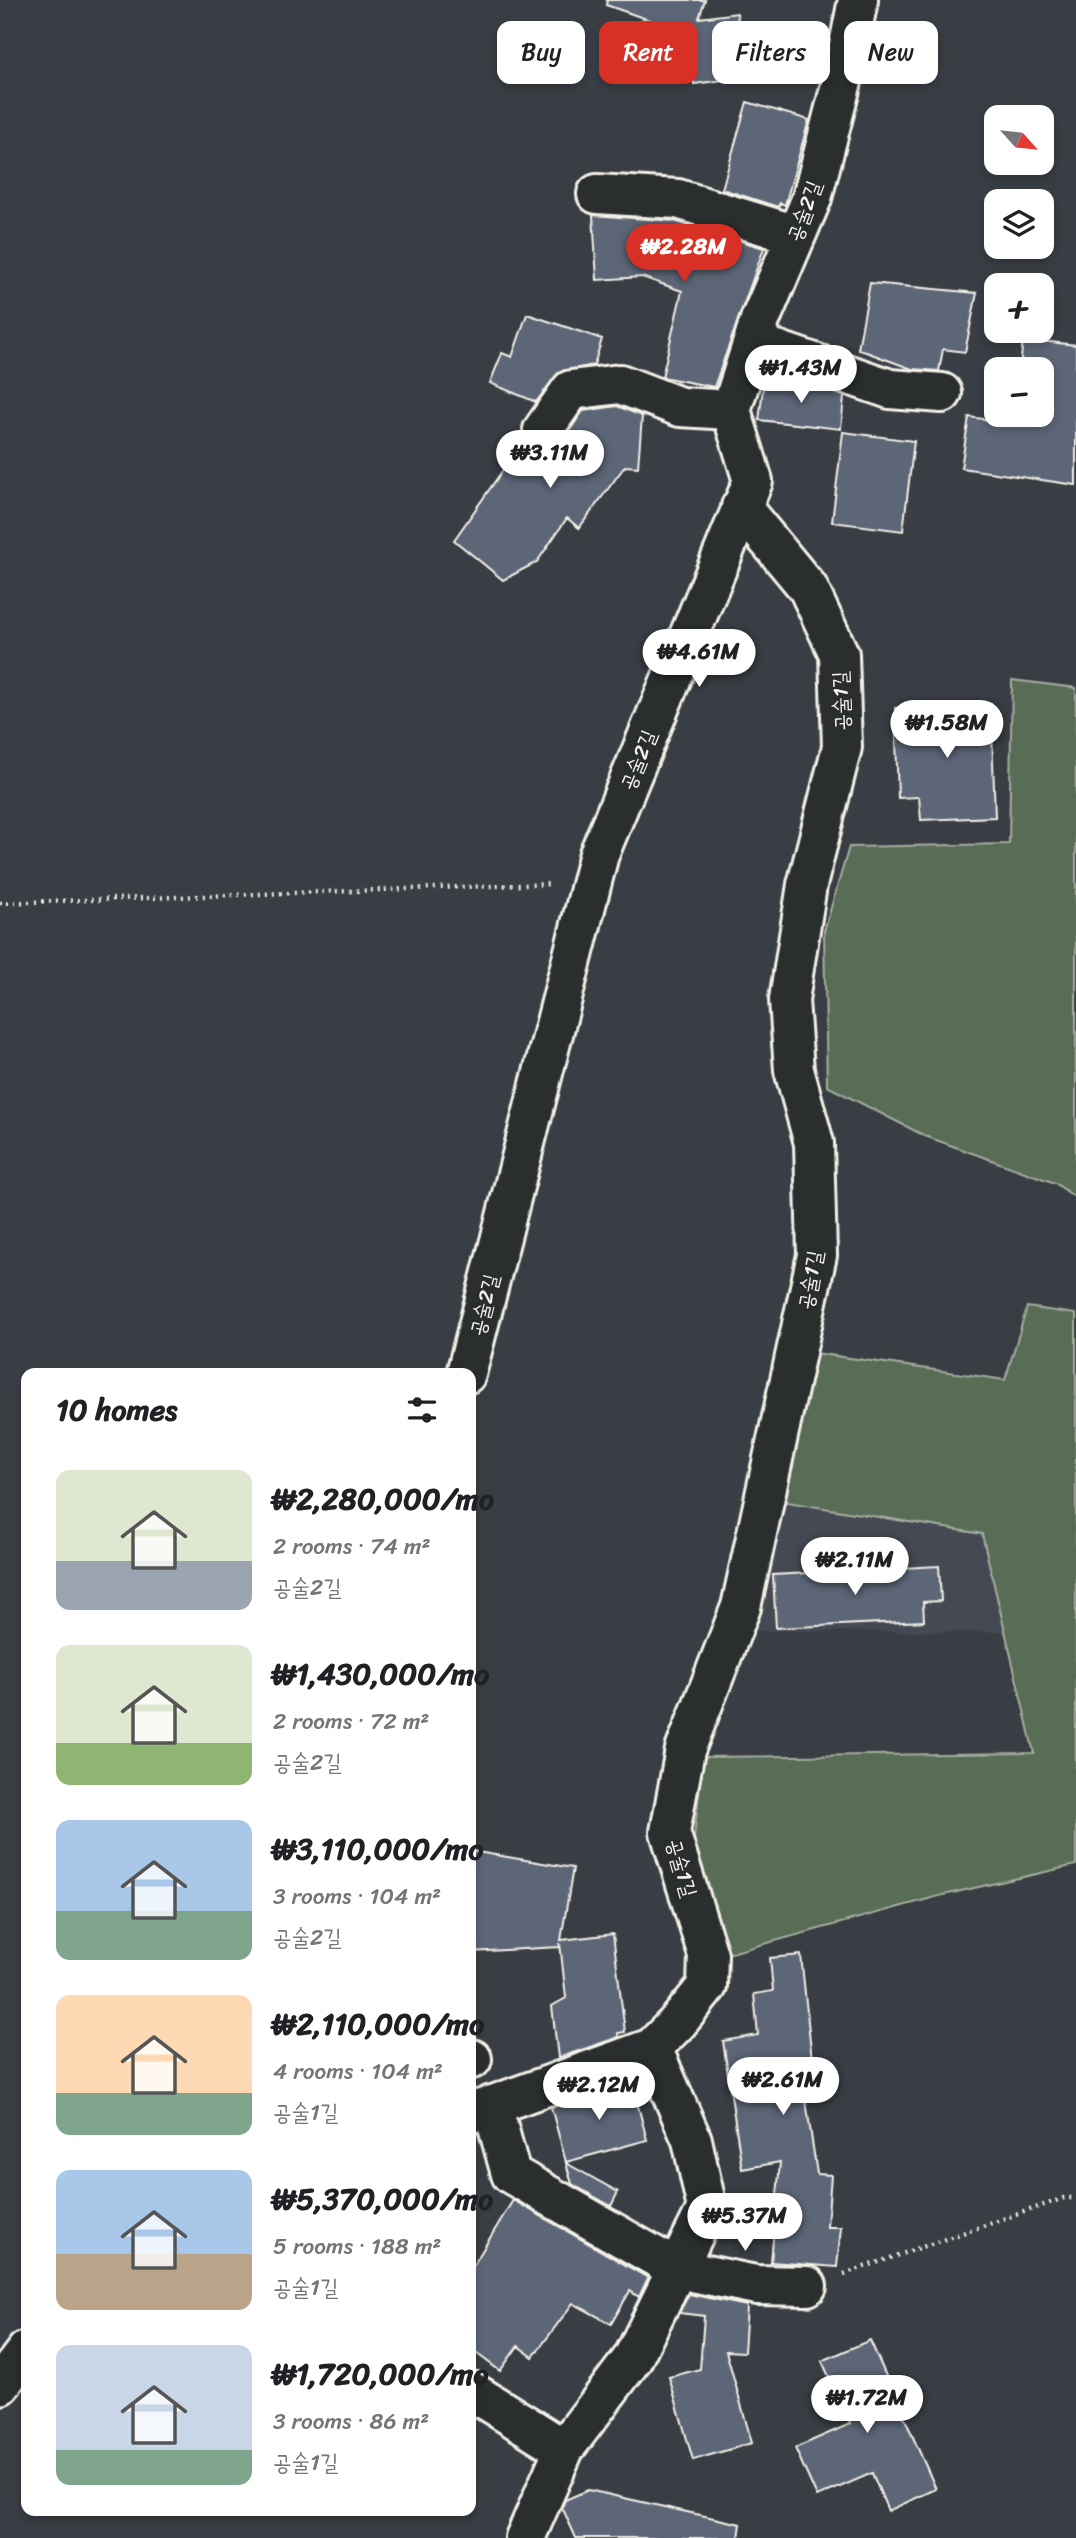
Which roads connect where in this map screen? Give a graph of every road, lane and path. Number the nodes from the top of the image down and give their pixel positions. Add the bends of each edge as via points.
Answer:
1 (858, 0) edge
2 (597, 194) dead end
3 (796, 235) junction
4 (753, 342) junction
5 (942, 393) dead end
6 (731, 410) junction
7 (544, 430) dead end
8 (741, 507) junction
9 (591, 883) junction
10 (0, 903) edge
11 (468, 1368) edge
12 (652, 2048) junction
13 (481, 2109) edge
14 (1076, 2198) edge
15 (677, 2269) junction
16 (807, 2286) joint
17 (21, 2358) edge
18 (0, 2385) edge
19 (476, 2394) edge
20 (564, 2449) junction
21 (525, 2538) edge

1 - 3 street, 공술2길 via 812,198
2 - 3 street via 678,199
3 - 4 street, 공술2길
4 - 5 street via 890,389
4 - 6 street, 공술2길
6 - 7 street via 680,407 620,384 571,390
6 - 8 street, 공술2길 via 753,481
8 - 9 street, 공술2길
8 - 12 street, 공술1길 via 808,587 839,654 842,747 807,885 789,1000 794,1070 814,1143 817,1255 741,1607 685,1750 670,1832 708,1955 707,1986
9 - 10 path
9 - 11 street, 공술2길
12 - 13 street, 공술1길
12 - 15 street via 692,2140 707,2208
13 - 15 street via 511,2174
14 - 16 path via 1064,2198
15 - 16 street via 756,2286
15 - 20 street via 633,2358
17 - 18 street
19 - 20 street
20 - 21 street

